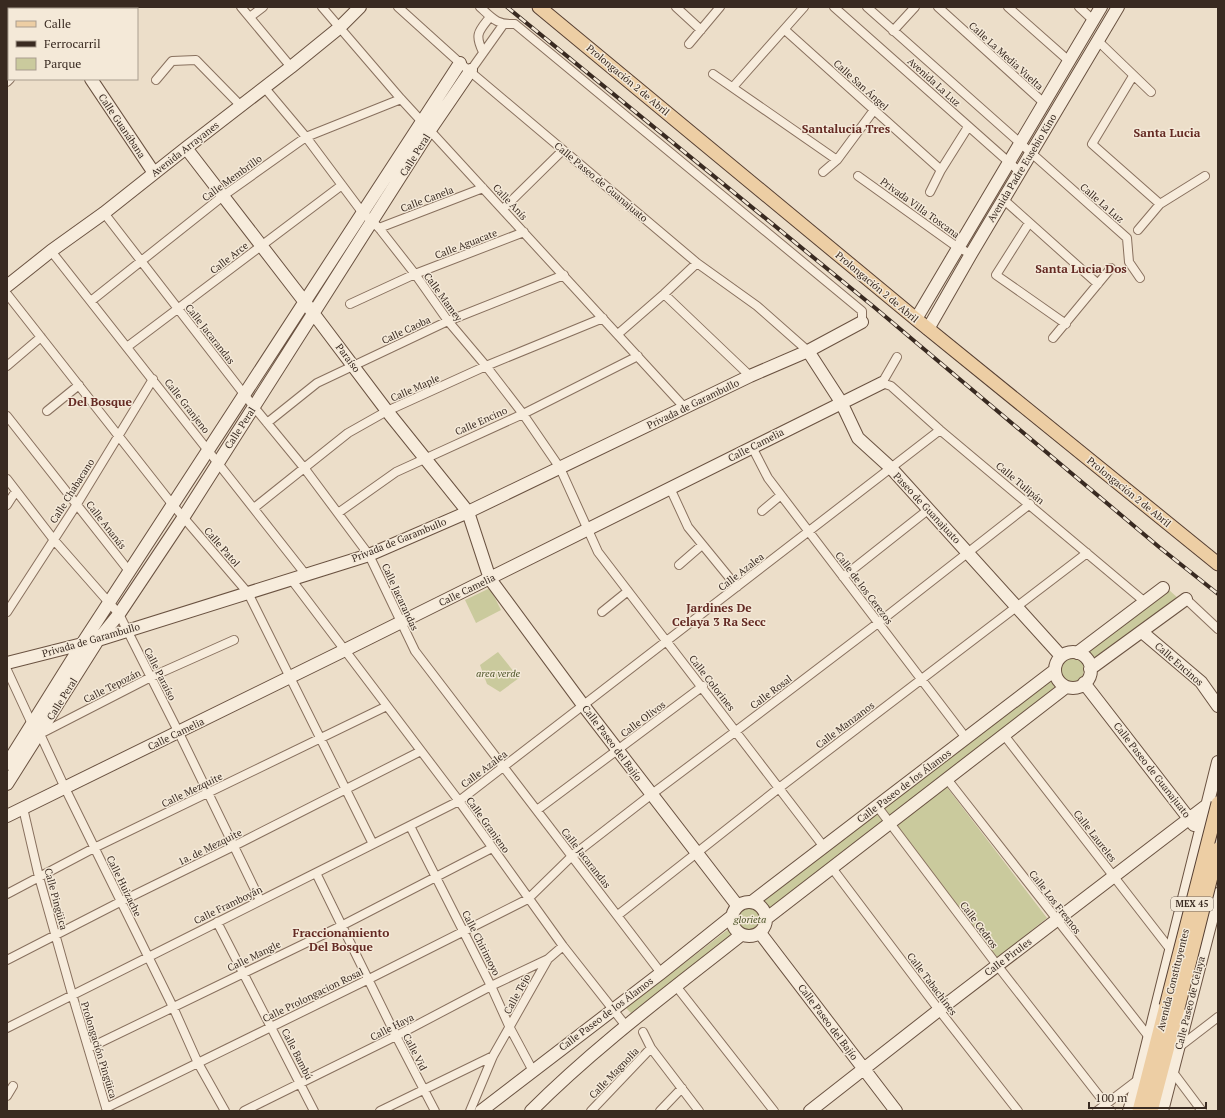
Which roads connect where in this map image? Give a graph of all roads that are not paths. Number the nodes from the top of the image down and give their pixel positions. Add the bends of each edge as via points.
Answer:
1 (241, 7) edge
2 (263, 7) edge
3 (322, 7) edge
4 (360, 7) edge
5 (398, 7) edge
6 (480, 7) edge
7 (539, 7) edge
8 (676, 7) edge
9 (720, 7) edge
10 (804, 7) edge
11 (834, 7) edge
12 (866, 7) edge
13 (915, 7) edge
14 (938, 7) edge
15 (1008, 7) edge
16 (1079, 7) edge
17 (1101, 7) edge
18 (1118, 7) edge
19 (490, 16) junction
20 (250, 17) junction
21 (1093, 20) junction
22 (503, 25) junction
23 (340, 28) junction
24 (701, 30) junction
25 (785, 30) junction
26 (894, 31) junction
27 (1098, 42) junction
28 (689, 44) dead end
29 (483, 52) junction
30 (1069, 60) junction
31 (460, 62) junction
32 (291, 67) junction
33 (471, 70) junction
34 (713, 74) dead end
35 (1133, 76) junction
36 (91, 80) edge
37 (156, 80) dead end
38 (264, 87) junction
39 (733, 87) junction
40 (1151, 92) dead end
41 (401, 99) junction
42 (1044, 103) junction
43 (241, 106) junction
44 (874, 110) junction
45 (426, 126) junction
46 (968, 126) junction
47 (306, 138) junction
48 (1019, 143) junction
49 (186, 148) junction
50 (563, 150) junction
51 (1031, 154) junction
52 (837, 160) junction
53 (1008, 162) junction
54 (941, 170) junction
55 (823, 172) dead end
56 (1020, 172) junction
57 (154, 173) junction
58 (858, 176) dead end
59 (1205, 176) dead end
60 (342, 185) junction
61 (483, 188) junction
62 (930, 192) dead end
63 (223, 196) junction
64 (1003, 199) junction
65 (1160, 204) junction
66 (503, 209) junction
67 (362, 212) junction
68 (104, 213) junction
69 (1029, 223) junction
70 (375, 225) junction
71 (1138, 230) dead end
72 (524, 232) junction
73 (261, 245) junction
74 (958, 247) junction
75 (51, 250) junction
76 (971, 254) junction
77 (141, 260) junction
78 (697, 263) junction
79 (1111, 268) dead end
80 (415, 274) junction
81 (564, 276) junction
82 (1140, 278) dead end
83 (1098, 284) junction
84 (8, 285) edge
85 (664, 294) junction
86 (91, 301) junction
87 (304, 301) junction
88 (350, 304) dead end
89 (178, 309) junction
90 (314, 313) junction
91 (603, 318) junction
92 (916, 319) junction
93 (448, 321) junction
94 (862, 322) joint
95 (1066, 324) junction
96 (928, 329) junction
97 (618, 334) junction
98 (41, 338) junction
99 (1053, 338) dead end
100 (128, 347) junction
101 (808, 351) junction
102 (638, 356) junction
103 (897, 357) dead end
104 (7, 366) edge
105 (353, 366) junction
106 (486, 366) junction
107 (750, 376) junction
108 (153, 379) junction
109 (882, 383) junction
110 (79, 385) junction
111 (244, 394) junction
112 (841, 402) junction
113 (254, 407) junction
114 (685, 408) junction
115 (47, 411) dead end
116 (387, 411) junction
117 (523, 414) junction
118 (7, 416) edge
119 (267, 423) junction
120 (940, 430) junction
121 (118, 435) junction
122 (752, 447) junction
123 (208, 449) junction
124 (425, 458) junction
125 (218, 462) junction
126 (560, 468) junction
127 (891, 468) junction
128 (305, 469) junction
129 (7, 479) edge
130 (670, 488) junction
131 (16, 491) junction
132 (781, 495) junction
133 (77, 504) junction
134 (172, 504) junction
135 (1030, 504) junction
136 (7, 505) edge
137 (254, 508) junction
138 (929, 510) junction
139 (762, 511) dead end
140 (468, 512) junction
141 (338, 513) junction
142 (183, 518) junction
143 (588, 530) junction
144 (809, 532) junction
145 (54, 540) junction
146 (702, 545) junction
147 (968, 553) junction
148 (1087, 553) junction
149 (369, 555) junction
150 (1218, 564) edge
151 (679, 565) dead end
152 (129, 571) junction
153 (306, 575) junction
154 (843, 577) junction
155 (291, 579) junction
156 (490, 579) junction
157 (738, 587) junction
158 (1163, 588) dead end
159 (628, 591) junction
160 (248, 593) junction
161 (1186, 600) joint
162 (1145, 602) junction
163 (109, 603) junction
164 (1017, 606) junction
165 (7, 612) edge
166 (602, 612) dead end
167 (119, 614) junction
168 (401, 623) junction
169 (878, 623) junction
170 (1218, 630) edge
171 (128, 631) junction
172 (1142, 632) junction
173 (98, 640) junction
174 (234, 640) dead end
175 (667, 641) junction
176 (82, 644) junction
177 (345, 650) junction
178 (1078, 653) junction
179 (1061, 656) junction
180 (7, 663) edge
181 (1090, 669) junction
182 (7, 670) edge
183 (1055, 670) junction
184 (291, 677) junction
185 (151, 678) junction
186 (922, 680) junction
187 (1084, 684) junction
188 (703, 686) junction
189 (1066, 687) junction
190 (1217, 701) edge
191 (584, 705) junction
192 (387, 706) junction
193 (32, 724) junction
194 (736, 731) junction
195 (179, 733) junction
196 (40, 734) junction
197 (1004, 735) junction
198 (966, 738) junction
199 (321, 739) junction
200 (618, 750) junction
201 (421, 751) junction
202 (1218, 762) edge
203 (7, 764) edge
204 (504, 767) junction
205 (946, 779) junction
206 (7, 784) edge
207 (65, 788) junction
208 (779, 788) junction
209 (346, 789) junction
210 (208, 793) junction
211 (652, 794) junction
212 (459, 801) junction
213 (877, 806) junction
214 (1210, 806) edge
215 (23, 808) junction
216 (536, 810) junction
217 (7, 816) edge
218 (1190, 818) junction
219 (1218, 821) edge
220 (889, 823) junction
221 (410, 826) junction
222 (1200, 833) junction
223 (373, 844) junction
224 (234, 846) junction
225 (824, 846) junction
226 (94, 848) junction
227 (492, 848) junction
228 (1218, 849) edge
229 (696, 852) junction
230 (572, 856) junction
231 (1218, 856) edge
232 (832, 868) junction
233 (316, 873) junction
234 (436, 876) junction
235 (39, 877) junction
236 (1114, 877) junction
237 (7, 894) edge
238 (1218, 894) edge
239 (528, 899) junction
240 (260, 900) junction
241 (753, 901) junction
242 (120, 902) junction
243 (737, 905) junction
244 (618, 915) junction
245 (731, 917) junction
246 (767, 918) junction
247 (1056, 920) junction
248 (217, 922) junction
249 (341, 926) junction
250 (464, 931) junction
251 (760, 933) junction
252 (56, 935) junction
253 (741, 935) junction
254 (563, 946) junction
255 (1170, 948) junction
256 (148, 956) junction
257 (548, 959) junction
258 (7, 960) edge
259 (997, 965) junction
260 (661, 972) junction
261 (243, 973) junction
262 (367, 980) junction
263 (491, 986) junction
264 (676, 986) junction
265 (72, 994) junction
266 (1172, 1007) junction
267 (173, 1008) junction
268 (612, 1009) junction
269 (939, 1010) junction
270 (1218, 1018) edge
271 (626, 1026) junction
272 (272, 1027) junction
273 (7, 1028) edge
274 (510, 1028) junction
275 (643, 1032) dead end
276 (396, 1036) junction
277 (1164, 1041) junction
278 (89, 1048) junction
279 (651, 1048) junction
280 (493, 1056) junction
281 (198, 1063) junction
282 (864, 1070) junction
283 (533, 1071) junction
284 (1172, 1072) junction
285 (1138, 1079) junction
286 (300, 1083) junction
287 (14, 1086) dead end
288 (682, 1088) junction
289 (424, 1090) junction
290 (7, 1096) edge
291 (1108, 1108) edge
292 (106, 1110) edge
293 (224, 1111) edge
294 (244, 1111) edge
295 (314, 1111) edge
296 (380, 1111) edge
297 (435, 1111) edge
298 (470, 1111) edge
299 (481, 1111) edge
300 (531, 1111) edge
301 (591, 1111) edge
302 (660, 1111) edge
303 (699, 1111) edge
304 (774, 1111) edge
305 (810, 1111) edge
306 (896, 1111) edge
307 (1018, 1111) edge
308 (1097, 1111) edge
309 (1129, 1111) edge
310 (1139, 1111) edge
311 (1151, 1111) edge
312 (1161, 1111) edge
313 (1202, 1111) edge

1 - 20 street
2 - 20 street
3 - 23 street, Calle Anís
4 - 23 main road, Avenida Arrayanes
5 - 31 street, Calle Paseo de Guanajuato
6 - 19 street
7 - 92 main road, Prolongación 2 de Abril
8 - 24 street
9 - 24 street
10 - 25 street
11 - 46 street, Avenida La Luz
12 - 26 street, Avenida La Luz
13 - 26 street
14 - 42 street, Calle La Media Vuelta
15 - 30 street
16 - 21 street
17 - 21 main road, Avenida Padre Eusebio Kino
18 - 27 main road, Avenida Padre Eusebio Kino
19 - 22 street
19 - 29 street via 479,32 478,42
20 - 32 street
21 - 30 main road, Avenida Padre Eusebio Kino
22 - 29 street
22 - 94 street via 515,24 534,39 862,311
23 - 32 main road, Avenida Arrayanes
23 - 41 street, Calle Anís
24 - 28 street
25 - 39 street
25 - 44 street, Calle San Ángel
26 - 48 street, Avenida La Luz
27 - 35 street
27 - 51 main road, Avenida Padre Eusebio Kino
29 - 33 street
30 - 42 main road, Avenida Padre Eusebio Kino
31 - 33 street, Calle Paseo de Guanajuato
31 - 45 main road, Calle Peral
32 - 38 main road, Avenida Arrayanes
33 - 45 main road, Calle Peral
33 - 50 street, Calle Paseo de Guanajuato
34 - 39 street
35 - 40 street
35 - 65 street via 1092,144
36 - 57 main road, Calle Guanábana
37 - 43 street via 172,61 196,60
38 - 43 main road, Avenida Arrayanes
38 - 47 street, Calle Mamey
39 - 52 street
41 - 45 street, Calle Anís
41 - 47 street, Calle Membrillo
42 - 48 main road, Avenida Padre Eusebio Kino
43 - 49 main road, Avenida Arrayanes
44 - 52 street
44 - 54 street, Calle San Ángel
45 - 61 street, Calle Anís
45 - 67 main road, Calle Peral
45 - 70 main road, Calle Peral
46 - 53 street, Avenida La Luz
46 - 54 street
47 - 60 street, Calle Mamey
47 - 63 street, Calle Membrillo
48 - 51 street, Avenida La Luz
48 - 53 main road, Avenida Padre Eusebio Kino
49 - 57 main road, Avenida Arrayanes
49 - 63 main road, Paraíso
50 - 66 street
50 - 78 street, Calle Paseo de Guanajuato
51 - 56 main road, Avenida Padre Eusebio Kino
51 - 82 street, Calle La Luz via 1127,238 1129,262
52 - 55 street
53 - 56 street, Avenida La Luz
53 - 74 main road, Avenida Padre Eusebio Kino
54 - 62 street
56 - 64 main road, Avenida Padre Eusebio Kino
57 - 68 main road, Avenida Arrayanes
58 - 74 street, Privada Villa Toscana
59 - 65 street
60 - 67 street, Calle Mamey
60 - 73 street, Calle Arce
61 - 66 street, Calle Anís
61 - 70 street, Calle Canela
63 - 73 main road, Paraíso
63 - 77 street, Calle Membrillo
64 - 69 street
64 - 76 main road, Avenida Padre Eusebio Kino
65 - 71 street
66 - 72 street, Calle Anís
67 - 70 street, Calle Mamey
67 - 87 main road, Calle Peral
68 - 75 main road, Avenida Arrayanes
68 - 77 street, Calle Jacarandas
69 - 83 street
69 - 95 street via 996,275
70 - 80 street, Calle Mamey
70 - 90 main road, Calle Peral
72 - 80 street, Calle Aguacate
72 - 81 street, Calle Anís
73 - 87 main road, Paraíso
73 - 89 street, Calle Arce
74 - 76 street, Privada Villa Toscana
74 - 92 main road, Avenida Padre Eusebio Kino
75 - 84 main road, Avenida Arrayanes
75 - 86 street, Calle Granjeno
76 - 96 main road, Avenida Padre Eusebio Kino
77 - 86 street, Calle Membrillo
77 - 89 street, Calle Jacarandas
78 - 85 street
78 - 101 street, Calle Paseo de Guanajuato via 757,306
79 - 83 street
80 - 88 street, Calle Aguacate
80 - 93 street, Calle Mamey
81 - 91 street, Calle Anís
81 - 93 street, Calle Caoba
83 - 95 street
84 - 98 street, Calle Patol
85 - 97 street
85 - 107 street, Privada de Garambullo
86 - 100 street, Calle Granjeno
87 - 90 main road, Paraíso
87 - 111 main road, Calle Peral
89 - 100 street, Calle Arce
89 - 111 street, Calle Jacarandas
90 - 105 main road, Paraíso
90 - 113 main road, Calle Peral
91 - 97 street, Calle Anís
91 - 106 street, Calle Maple
92 - 96 main road, Prolongación 2 de Abril
93 - 105 street, Calle Caoba
93 - 106 street, Calle Mamey
94 - 101 main road, Privada de Garambullo
95 - 99 street
96 - 150 main road, Prolongación 2 de Abril
97 - 102 street, Calle Anís
98 - 104 street
98 - 110 street, Calle Patol
100 - 108 street, Calle Granjeno
101 - 107 main road, Privada de Garambullo
101 - 112 main road, Paseo de Guanajuato
102 - 114 street, Calle Anís
102 - 117 street, Calle Encino
103 - 109 street
105 - 116 main road, Paraíso
105 - 119 street, Calle Caoba via 317,383
106 - 116 street, Calle Maple
106 - 117 street, Calle Mamey
107 - 114 main road, Privada de Garambullo
108 - 121 street, Calle Chabacano
108 - 123 street, Calle Granjeno
109 - 112 main road, Calle Camelia
109 - 120 street, Calle Tulipán via 891,386
110 - 115 street
110 - 121 street, Calle Patol
111 - 113 street, Calle Jacarandas
111 - 123 main road, Calle Peral
112 - 122 main road, Calle Camelia
112 - 127 main road, Paseo de Guanajuato via 858,438
113 - 119 street, Calle Jacarandas
113 - 125 main road, Calle Peral
114 - 126 main road, Privada de Garambullo
116 - 124 main road, Paraíso
116 - 128 street, Calle Maple via 348,433
117 - 124 street, Calle Encino
117 - 126 street, Calle Mamey
118 - 133 street, Calle Ananás
119 - 128 street, Calle Jacarandas
120 - 127 street, Calle Azalea
120 - 135 street, Calle Tulipán
121 - 133 street, Calle Chabacano
121 - 134 street, Calle Patol
122 - 130 main road, Calle Camelia
122 - 132 street, Calle de los Cerezos via 768,478
123 - 125 street, Calle Granjeno
123 - 134 main road, Calle Peral
124 - 140 main road, Paraíso
124 - 141 street, Calle Encino via 396,472
125 - 137 street, Calle Granjeno
125 - 142 main road, Calle Peral
126 - 140 main road, Privada de Garambullo
126 - 143 street, Calle Mamey
127 - 138 main road, Paseo de Guanajuato
127 - 144 street, Calle Azalea
128 - 137 street, Calle Maple
128 - 141 street, Calle Jacarandas
129 - 131 street, Calle Paraíso
130 - 143 main road, Calle Camelia
130 - 146 street via 688,527
131 - 136 street
131 - 145 street, Calle Paraíso
132 - 139 street
132 - 144 street, Calle de los Cerezos
133 - 145 street, Calle Chabacano
133 - 152 street, Calle Ananás
134 - 142 street, Calle Patol
134 - 152 main road, Calle Peral
135 - 147 street, Calle Rosal
135 - 148 street, Calle Tulipán
137 - 153 street, Calle Granjeno
138 - 147 main road, Paseo de Guanajuato
138 - 154 street
140 - 149 main road, Privada de Garambullo
140 - 156 main road, Paraíso
141 - 149 street, Calle Jacarandas
142 - 160 street, Calle Patol
142 - 167 main road, Calle Peral
143 - 156 main road, Calle Camelia
143 - 159 street, Calle Colorines via 598,552
144 - 154 street, Calle de los Cerezos
144 - 157 street, Calle Azalea
145 - 163 street, Calle Paraíso
145 - 165 street, Calle Chabacano
146 - 151 street
146 - 157 street
147 - 164 main road, Paseo de Guanajuato
147 - 169 street, Calle Rosal
148 - 162 street, Calle Tulipán
148 - 164 street, Calle Manzanos
149 - 153 main road, Privada de Garambullo
149 - 168 street, Calle Jacarandas
152 - 163 main road, Calle Peral
153 - 155 main road, Privada de Garambullo
154 - 169 street, Calle de los Cerezos
155 - 160 main road, Privada de Garambullo
155 - 177 street, Calle Granjeno
156 - 168 main road, Calle Camelia
156 - 191 main road, Calle Paseo del Bajío
157 - 175 street, Calle Azalea
158 - 162 main road
159 - 166 street
159 - 175 street, Calle Colorines
160 - 171 main road, Privada de Garambullo
160 - 184 street, Calle Patol
161 - 170 street
161 - 172 main road
162 - 178 main road
163 - 167 street, Calle Paraíso
163 - 176 main road, Calle Peral
164 - 179 main road, Paseo de Guanajuato
164 - 186 street, Calle Manzanos
167 - 171 street, Calle Paraíso
167 - 173 main road, Calle Peral
168 - 177 main road, Calle Camelia
168 - 204 street, Calle Jacarandas via 415,651
169 - 186 street, Calle de los Cerezos
169 - 194 street, Calle Rosal
171 - 173 main road, Privada de Garambullo
171 - 185 street, Calle Paraíso
172 - 181 main road
172 - 190 main road, Calle Encinos via 1201,682
173 - 176 main road, Privada de Garambullo
173 - 196 main road, Calle Peral
174 - 185 street, Calle Tepozán
175 - 188 street, Calle Colorines
175 - 191 street, Calle Azalea
176 - 180 main road, Privada de Garambullo
176 - 193 main road, Calle Peral
177 - 184 main road, Calle Camelia
177 - 192 street, Calle Granjeno
178 - 179 main road
178 - 181 main road via 1084,656
179 - 183 main road via 1056,662
181 - 187 main road via 1089,677
182 - 193 street, Calle Huizache
183 - 189 main road via 1058,680
183 - 198 main road, Calle Paseo de los Álamos
184 - 195 main road, Calle Camelia
184 - 199 street, Calle Patol
185 - 195 street, Calle Paraíso
185 - 196 street, Calle Tepozán
186 - 198 street, Calle de los Cerezos
186 - 208 street, Calle Manzanos
187 - 189 main road via 1075,688
187 - 218 main road, Calle Paseo de Guanajuato
188 - 194 street, Calle Colorines
188 - 200 street, Calle Olivos
189 - 197 main road, Calle Paseo de los Álamos
191 - 200 main road, Calle Paseo del Bajío
191 - 204 street, Calle Azalea
192 - 199 street, Calle Mezquite
192 - 201 street, Calle Granjeno
193 - 196 street, Calle Huizache
193 - 203 main road, Calle Peral
194 - 208 street, Calle Colorines
194 - 211 street, Calle Rosal
195 - 207 main road, Calle Camelia
195 - 210 street, Calle Paraíso
196 - 206 main road, Calle Peral
196 - 207 street, Calle Huizache
197 - 205 main road, Calle Paseo de los Álamos
197 - 236 street, Calle Laureles
198 - 213 main road, Calle Paseo de los Álamos
199 - 209 street, Calle Patol
199 - 210 street, Calle Mezquite
200 - 211 main road, Calle Paseo del Bajío
200 - 216 street, Calle Olivos
201 - 209 street, 1a. de Mezquite
201 - 212 street, Calle Granjeno
202 - 214 main road, Calle Paseo de Celaya
204 - 212 street, Calle Azalea
204 - 216 street, Calle Jacarandas
205 - 220 main road, Calle Paseo de los Álamos
205 - 247 street, Calle Los Fresnos
207 - 215 main road, Calle Camelia
207 - 226 street, Calle Huizache
208 - 225 street, Calle Colorines
208 - 229 street, Calle Manzanos
209 - 223 street, Calle Patol
209 - 224 street, 1a. de Mezquite
210 - 224 street, Calle Paraíso
210 - 226 street, Calle Mezquite
211 - 229 main road, Calle Paseo del Bajío
211 - 230 street, Calle Rosal
212 - 221 street, Calle Framboyán
212 - 227 street, Calle Granjeno
213 - 220 street, Calle Cedros
213 - 225 main road, Calle Paseo de los Álamos
214 - 218 main road, Calle Pirules
214 - 219 main road via 1211,817
214 - 222 main road, Calle Paseo de Celaya
214 - 266 main road, Avenida Constituyentes / MEX 45, bridge
215 - 217 main road, Calle Camelia
215 - 235 street, Calle Pingüica
216 - 230 street, Calle Jacarandas
218 - 222 main road, Calle Paseo de Guanajuato
218 - 236 main road, Calle Pirules
220 - 232 main road, Calle Paseo de los Álamos
220 - 259 street, Calle Cedros
221 - 223 street, Calle Framboyán
221 - 234 street, Calle Chirimoyo
222 - 231 main road, Calle Paseo de Guanajuato
222 - 255 main road, Calle Paseo de Celaya
223 - 233 street, Calle Framboyán
224 - 240 street, Calle Paraíso
224 - 242 street, 1a. de Mezquite
225 - 241 main road, Calle Paseo de los Álamos
226 - 235 street, Calle Mezquite
226 - 242 street, Calle Huizache
227 - 234 street, Calle Mangle
227 - 239 street, Calle Granjeno
228 - 266 main road, Avenida Constituyentes / MEX 45, bridge
229 - 243 main road, Calle Paseo del Bajío
229 - 244 street, Calle Manzanos
230 - 239 street, Calle Rosal
230 - 244 street, Calle Jacarandas
232 - 246 main road, Calle Paseo de los Álamos
232 - 269 street, Calle Tabachines
233 - 240 street, Calle Framboyán
233 - 249 street, Calle Vid
234 - 249 street, Calle Mangle
234 - 250 street, Calle Chirimoyo
235 - 237 street, Calle Mezquite
235 - 252 street, Calle Pingüica
236 - 247 main road, Calle Pirules
236 - 255 street, Calle Laureles
238 - 277 main road, Calle Paseo de Celaya
239 - 250 street, Calle Prolongacion Rosal
239 - 254 street, Calle Granjeno
240 - 248 street, Calle Framboyán
241 - 243 main road
241 - 246 main road via 765,910
242 - 252 street, 1a. de Mezquite
242 - 256 street, Calle Huizache
243 - 245 main road
244 - 260 street, Calle Jacarandas
245 - 253 main road via 733,927
245 - 260 main road, Calle Paseo de los Álamos
246 - 251 main road
247 - 259 main road, Calle Pirules
247 - 277 street, Calle Los Fresnos
248 - 256 street, Calle Framboyán
248 - 261 street, Calle Bambú
249 - 261 street, Calle Mangle
249 - 262 street, Calle Vid
250 - 262 street, Calle Prolongacion Rosal
250 - 263 street, Calle Chirimoyo
251 - 253 main road via 751,936
251 - 282 main road, Calle Paseo del Bajío
252 - 258 street, 1a. de Mezquite
252 - 265 street, Calle Pingüica
253 - 264 main road, Calle Paseo de los Álamos
254 - 257 street, Calle Tejo
254 - 268 street, Calle Granjeno
255 - 277 main road, Calle Paseo de Celaya
256 - 265 street, Calle Framboyán
256 - 267 street, Calle Huizache
257 - 263 street, Calle Haya
257 - 274 street, Calle Tejo
259 - 269 main road, Calle Pirules
259 - 291 street, Calle Cedros
260 - 268 main road, Calle Paseo de los Álamos
261 - 267 street, Calle Mangle
261 - 272 street, Calle Bambú
262 - 272 street, Calle Prolongacion Rosal
262 - 276 street, Calle Vid
263 - 274 street, Calle Chirimoyo
263 - 276 street, Calle Haya
264 - 271 main road, Calle Paseo de los Álamos
264 - 304 street
265 - 273 street, Calle Framboyán
265 - 278 street, Prolongación Pingüica
266 - 277 main road, Avenida Constituyentes / MEX 45
267 - 278 street, Calle Mangle
267 - 281 street, Calle Huizache
268 - 271 street, Calle Granjeno
268 - 283 main road, Calle Paseo de los Álamos
269 - 282 main road, Calle Pirules
269 - 307 street, Calle Tabachines
270 - 277 street
271 - 300 main road, Calle Paseo de los Álamos
272 - 281 street, Calle Prolongacion Rosal
272 - 286 street, Calle Bambú
274 - 280 street, Calle Tejo
274 - 283 street, Calle Chirimoyo
275 - 279 street
276 - 286 street, Calle Haya
276 - 289 street, Calle Vid
277 - 284 main road, Calle Paseo de Celaya
277 - 285 main road, Calle Paseo de Celaya
277 - 309 main road
277 - 310 main road, Avenida Constituyentes / MEX 45
277 - 311 main road, Avenida Constituyentes / MEX 45
277 - 312 main road
278 - 292 street, Prolongación Pingüica
279 - 288 street
279 - 301 street, Calle Magnolia
280 - 289 street
280 - 298 street, Calle Tejo
281 - 292 street, Calle Prolongacion Rosal
281 - 293 street, Calle Huizache
282 - 305 main road, Calle Pirules
282 - 306 main road, Calle Paseo del Bajío
283 - 299 main road, Calle Paseo de los Álamos
284 - 312 main road, Calle Paseo de Celaya
284 - 313 street
285 - 291 street
285 - 309 main road, Calle Paseo de Celaya
286 - 294 street, Calle Haya
286 - 295 street, Calle Bambú
287 - 290 street
288 - 302 street
288 - 303 street
289 - 296 street
289 - 297 street, Calle Vid
291 - 308 street

